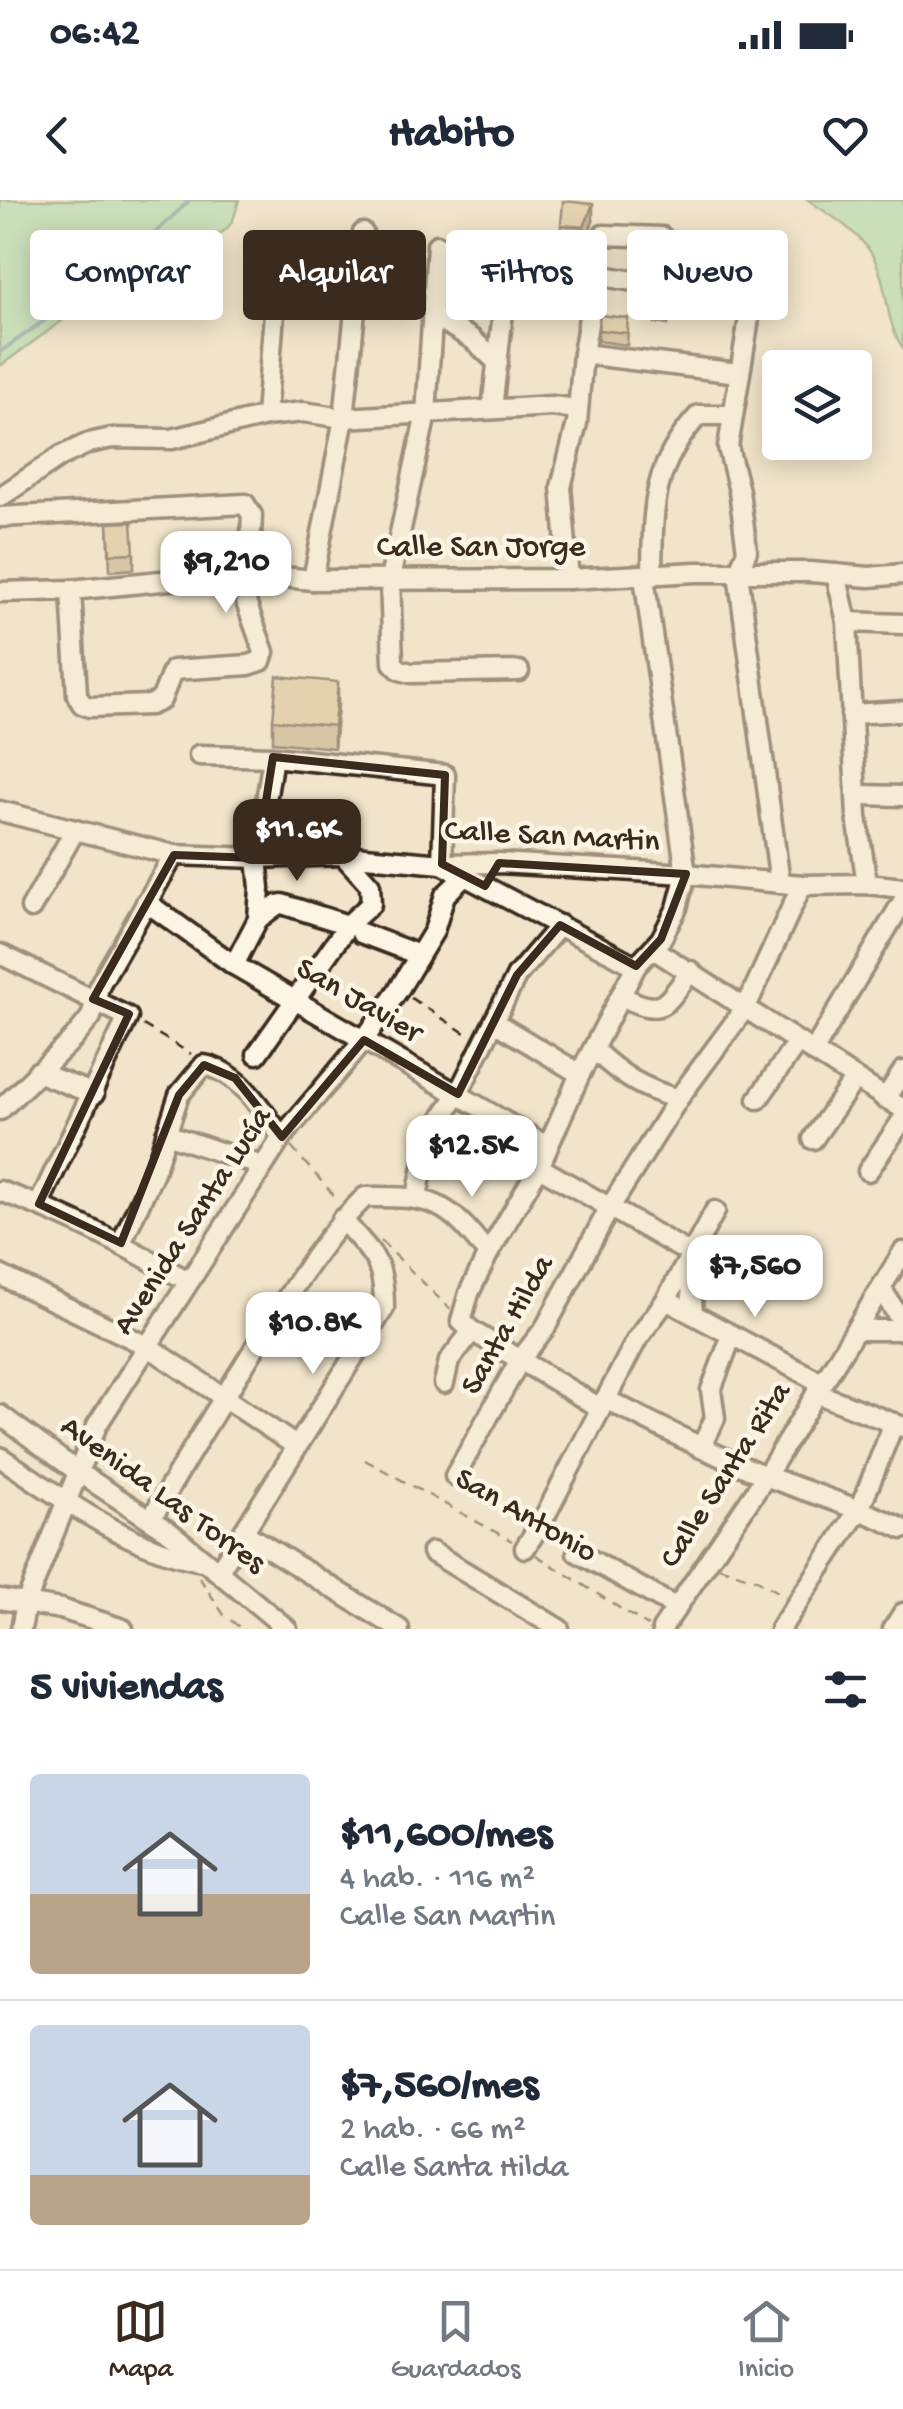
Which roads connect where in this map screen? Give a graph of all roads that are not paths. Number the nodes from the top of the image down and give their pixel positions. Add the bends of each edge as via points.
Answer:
1 (437, 245) dead end
2 (607, 277) edge
3 (432, 316) junction
4 (273, 320) edge
5 (355, 320) edge
6 (502, 320) edge
7 (589, 320) edge
8 (583, 354) junction
9 (498, 363) junction
10 (738, 372) junction
11 (492, 409) junction
12 (577, 409) junction
13 (426, 414) junction
14 (731, 415) junction
15 (266, 416) junction
16 (344, 418) junction
17 (0, 498) edge
18 (0, 516) edge
19 (738, 573) junction
20 (245, 574) junction
21 (836, 574) junction
22 (903, 574) edge
23 (648, 576) junction
24 (390, 579) junction
25 (569, 579) junction
26 (312, 580) junction
27 (71, 590) junction
28 (0, 592) edge
29 (847, 622) junction
30 (903, 624) edge
31 (519, 672) dead end
32 (903, 710) edge
33 (851, 714) junction
34 (198, 755) dead end
35 (273, 758) junction
36 (858, 795) junction
37 (903, 796) edge
38 (0, 811) edge
39 (75, 830) junction
40 (174, 855) junction
41 (343, 855) junction
42 (257, 858) junction
43 (499, 863) junction
44 (442, 864) junction
45 (686, 874) junction
46 (465, 876) junction
47 (780, 883) junction
48 (867, 884) junction
49 (802, 885) junction
50 (485, 886) junction
51 (903, 888) edge
52 (903, 901) edge
53 (146, 902) junction
54 (31, 908) dead end
55 (258, 919) junction
56 (560, 925) junction
57 (349, 932) junction
58 (653, 950) junction
59 (0, 954) edge
60 (419, 955) junction
61 (234, 964) junction
62 (636, 966) junction
63 (691, 971) junction
64 (621, 996) junction
65 (93, 999) junction
66 (294, 1000) junction
67 (746, 1006) junction
68 (494, 1022) junction
69 (364, 1040) junction
70 (806, 1048) junction
71 (594, 1050) junction
72 (258, 1054) dead end
73 (903, 1071) edge
74 (36, 1072) junction
75 (580, 1074) junction
76 (854, 1080) junction
77 (94, 1094) junction
78 (458, 1094) junction
79 (758, 1098) dead end
80 (678, 1099) junction
81 (886, 1099) junction
82 (0, 1110) edge
83 (903, 1110) edge
84 (903, 1118) edge
85 (166, 1134) junction
86 (282, 1137) junction
87 (813, 1139) dead end
88 (547, 1146) junction
89 (262, 1166) junction
90 (540, 1167) junction
91 (868, 1171) dead end
92 (0, 1191) edge
93 (417, 1196) junction
94 (39, 1204) junction
95 (609, 1209) junction
96 (715, 1211) dead end
97 (342, 1219) junction
98 (121, 1244) junction
99 (903, 1252) edge
100 (689, 1253) junction
101 (488, 1254) junction
102 (0, 1275) edge
103 (188, 1281) junction
104 (880, 1288) junction
105 (666, 1300) junction
106 (692, 1314) junction
107 (466, 1326) junction
108 (903, 1326) edge
109 (855, 1330) junction
110 (732, 1334) junction
111 (148, 1348) junction
112 (520, 1360) junction
113 (444, 1384) dead end
114 (819, 1388) junction
115 (222, 1398) junction
116 (602, 1403) junction
117 (1, 1418) edge
118 (898, 1425) edge
119 (296, 1446) junction
120 (701, 1448) junction
121 (0, 1457) edge
122 (78, 1472) junction
123 (455, 1476) dead end
124 (766, 1476) junction
125 (66, 1500) junction
126 (860, 1508) junction
127 (151, 1519) junction
128 (903, 1529) edge
129 (171, 1532) junction
130 (244, 1533) junction
131 (525, 1548) road end
132 (158, 1552) junction
133 (432, 1552) dead end
134 (577, 1552) dead end
135 (203, 1564) junction
136 (9, 1602) edge
137 (677, 1608) junction
138 (903, 1612) edge
139 (21, 1629) edge
140 (123, 1629) edge
141 (287, 1629) edge
142 (399, 1629) edge
143 (559, 1629) edge
144 (662, 1629) edge
145 (780, 1629) edge
146 (893, 1629) edge

1 - 3 street
2 - 10 street via 752,300
3 - 9 street
3 - 13 street
4 - 15 street
5 - 16 street
6 - 9 street
7 - 8 street
8 - 10 street
8 - 12 street
9 - 11 street
10 - 14 street
11 - 12 street
11 - 13 street
12 - 25 street via 560,498
13 - 16 street
13 - 24 street
14 - 19 street via 728,447 747,551
14 - 23 street via 699,415 660,472
15 - 16 street
15 - 17 street via 172,438 88,443
16 - 26 street
18 - 20 street via 245,504 252,515
19 - 21 street, Calle San Jorge
19 - 23 street, Calle San Jorge
19 - 47 street
20 - 26 street, Calle San Jorge
20 - 27 street, Calle San Jorge
20 - 27 street via 261,661 180,667 168,676 161,700 150,705 82,704
21 - 22 street, Calle San Jorge
21 - 29 street
23 - 25 street, Calle San Jorge
23 - 45 street
24 - 25 street, Calle San Jorge
24 - 26 street, Calle San Jorge
24 - 31 street via 393,663 400,670
27 - 28 street, Calle San Jorge
29 - 30 street
29 - 33 street
32 - 33 street
33 - 36 street
34 - 35 street
35 - 42 street
35 - 44 street via 446,776
36 - 37 street
36 - 48 street
38 - 39 street, Calle San Martin
39 - 40 street, Calle San Martin
39 - 54 street
40 - 42 street, Calle San Martin
40 - 53 street
41 - 42 street, Calle San Martin
41 - 44 street, Calle San Martin
41 - 57 street via 372,893
42 - 55 street
43 - 44 street, Calle San Martin
43 - 45 street, Calle San Martin
43 - 50 street
44 - 46 street
45 - 47 street, Calle San Martin
45 - 58 street
46 - 50 street
46 - 60 street, Avenida Santa Lucía via 445,895
47 - 49 street, Calle San Martin
48 - 49 street, Calle San Martin
48 - 51 street, Calle San Martin
49 - 67 street, Santa Hilda
50 - 56 street
52 - 70 street
53 - 61 street, San Javier
53 - 65 street
55 - 57 street via 282,904
55 - 61 street
56 - 62 street
56 - 68 street via 517,975
57 - 60 street
57 - 66 street
58 - 62 street
58 - 63 street
59 - 65 street
60 - 69 street, Avenida Santa Lucía
61 - 66 street, San Javier
62 - 64 street
63 - 64 street via 658,1008
63 - 67 street
64 - 71 street
65 - 74 street via 91,1016 74,1038
65 - 77 street via 128,1017
66 - 69 street, San Javier
66 - 72 street
67 - 70 street
67 - 80 street, Santa Hilda
68 - 75 street
68 - 78 street
69 - 78 street, San Javier
69 - 86 street, Avenida Santa Lucía
70 - 76 street
70 - 79 street
71 - 75 street
71 - 80 street via 645,1090
73 - 81 street
74 - 77 street
74 - 82 street
75 - 88 street
76 - 81 street
76 - 87 street
77 - 94 street
78 - 88 street, San Javier
78 - 93 street via 429,1137
80 - 95 street, Santa Hilda
81 - 83 street
84 - 91 street
85 - 86 street via 179,1095 204,1066 235,1078
85 - 89 street
85 - 98 street
86 - 89 street, Avenida Santa Lucía
88 - 90 street
89 - 103 street, Avenida Santa Lucía
90 - 95 street
90 - 101 street
92 - 94 street
93 - 97 street via 365,1197
93 - 101 street via 465,1224
94 - 98 street
95 - 100 street
95 - 112 street, Santa Hilda
96 - 100 street
97 - 115 street
97 - 119 street via 378,1262 384,1308
98 - 103 street
99 - 104 street, Calle Santa Rita
100 - 105 street
100 - 106 street
101 - 107 street via 470,1293
102 - 111 street
103 - 111 street, Avenida Santa Lucía
104 - 108 street
104 - 109 street, Calle Santa Rita
105 - 106 street
105 - 116 street
106 - 110 street
107 - 112 street
107 - 113 street
108 - 109 street
109 - 114 street, Calle Santa Rita
110 - 114 street
110 - 120 street via 710,1390 714,1418
111 - 115 street
111 - 122 street, Avenida Santa Lucía via 96,1425
112 - 116 street
112 - 123 street, Santa Hilda
114 - 118 street
114 - 124 street, Calle Santa Rita
115 - 119 street
115 - 127 street
116 - 120 street
116 - 131 street
117 - 122 street, Avenida Las Torres
118 - 126 street
119 - 130 street
120 - 124 street
121 - 125 street
122 - 125 street, Avenida Santa Lucía
122 - 127 street, Avenida Las Torres
124 - 126 street
124 - 137 street, Calle Santa Rita
125 - 132 street
125 - 136 street, Avenida Santa Lucía
126 - 128 street
126 - 145 street
127 - 129 street, Avenida Las Torres
129 - 132 street
129 - 135 street, Avenida Las Torres
130 - 135 street
130 - 142 street
132 - 135 street
133 - 143 street
134 - 137 street
135 - 141 street, Avenida Las Torres
136 - 139 street, Avenida Santa Lucía
136 - 140 street via 61,1609
137 - 144 street, Calle Santa Rita
138 - 146 street

